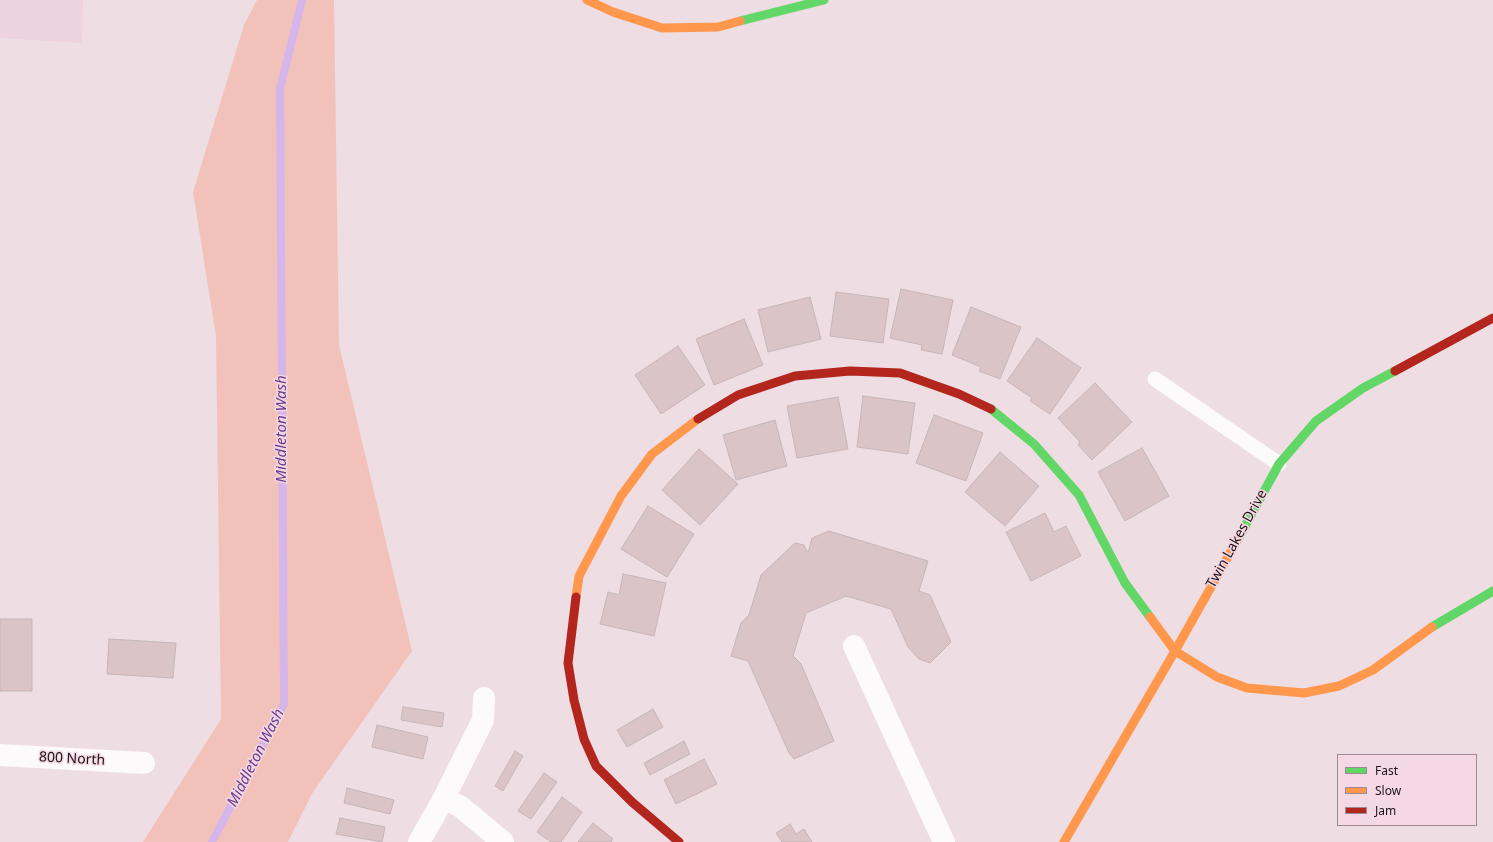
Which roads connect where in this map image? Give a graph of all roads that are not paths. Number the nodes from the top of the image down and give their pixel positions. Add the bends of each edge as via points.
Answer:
1 (587, 0) edge
2 (824, 0) edge
3 (1493, 318) edge
4 (1155, 379) dead end
5 (1278, 464) junction
6 (1493, 591) edge
7 (854, 646) dead end
8 (1175, 651) junction
9 (484, 698) dead end
10 (0, 755) edge
11 (144, 763) dead end
12 (444, 798) junction
13 (419, 842) edge
14 (503, 842) edge
15 (679, 842) edge
16 (944, 842) edge
17 (1064, 842) edge

1 - 2 street via 613,12 662,28 718,27
3 - 5 street, Twin Lakes Drive via 1363,388 1316,421
4 - 5 lane
5 - 8 street, Twin Lakes Drive
6 - 8 street via 1436,624 1374,670 1339,686 1304,693 1246,688 1217,677
7 - 16 street
8 - 15 street via 1125,583 1079,495 1034,444 992,409 900,373 850,371 795,376 738,395 689,424 652,454 621,496 579,576 573,610 568,663 574,700 587,746 596,766
8 - 17 street, Twin Lakes Drive
9 - 12 street via 483,720
10 - 11 street, 800 North
12 - 13 street
12 - 14 street via 461,807

